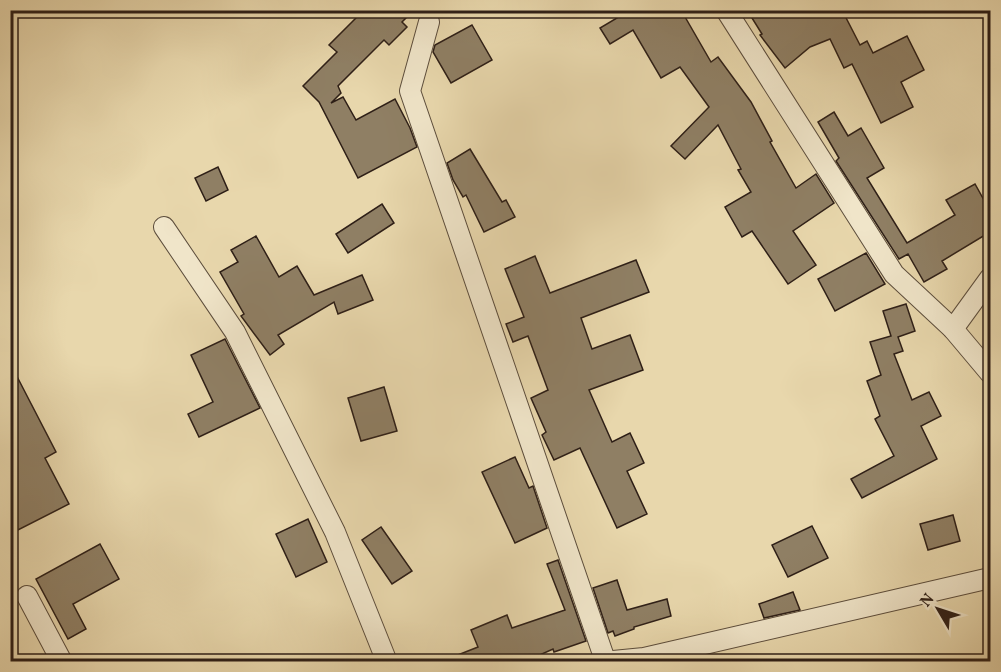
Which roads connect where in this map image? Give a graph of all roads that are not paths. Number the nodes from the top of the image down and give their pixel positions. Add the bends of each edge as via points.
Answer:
1 (726, 10) edge
2 (429, 22) dead end
3 (164, 227) dead end
4 (990, 278) edge
5 (953, 329) junction
6 (990, 374) edge
7 (990, 578) edge
8 (27, 596) dead end
9 (604, 661) edge
10 (62, 662) edge
11 (387, 662) edge

1 - 5 street via 894,274
2 - 9 street via 410,91
3 - 11 street via 235,332 336,532
4 - 5 street
5 - 6 street
7 - 9 street via 644,658
8 - 10 street

